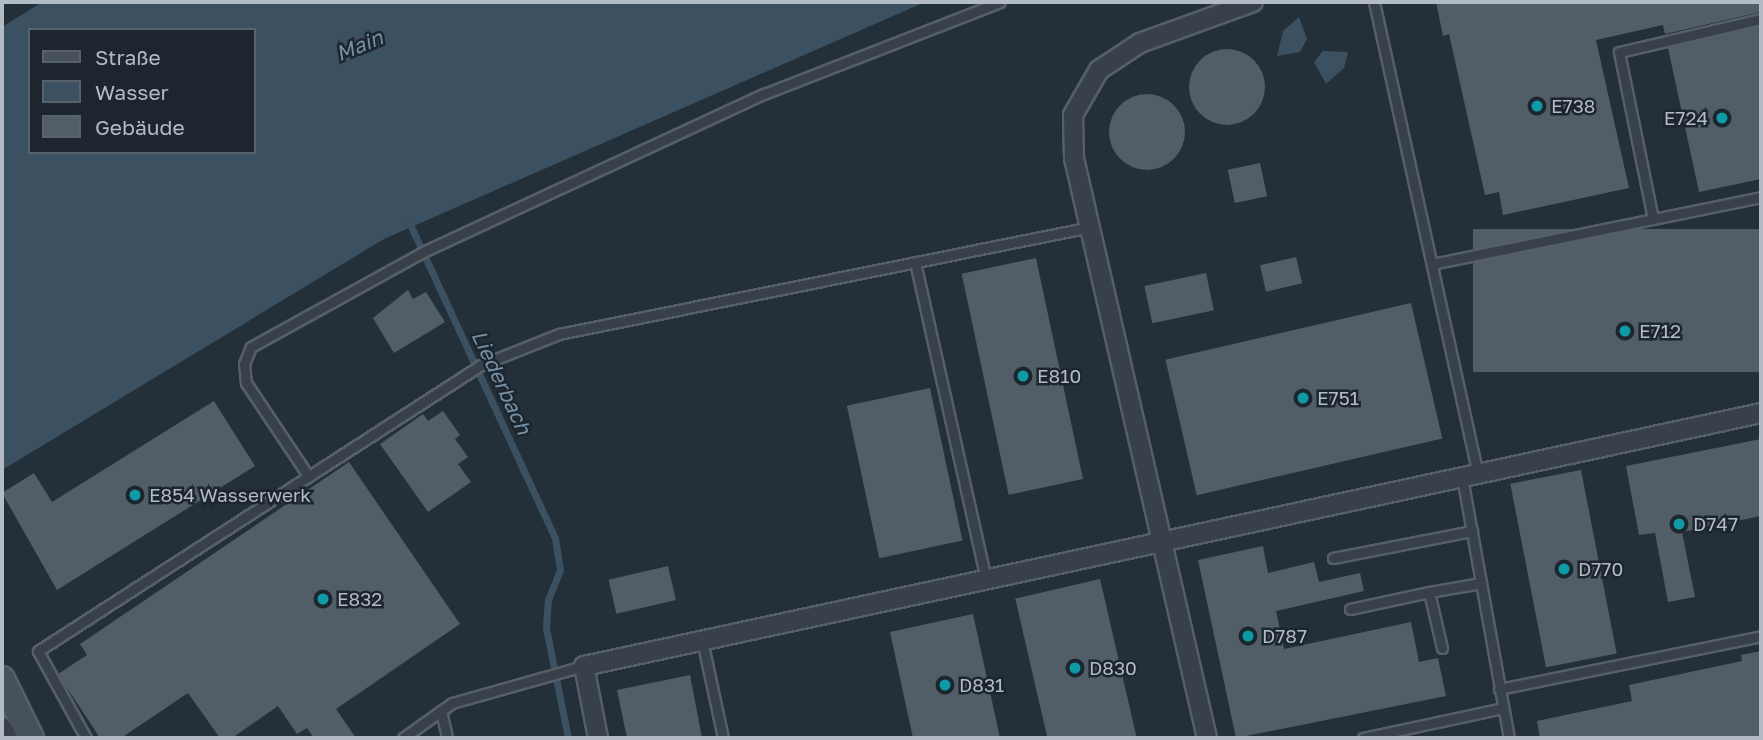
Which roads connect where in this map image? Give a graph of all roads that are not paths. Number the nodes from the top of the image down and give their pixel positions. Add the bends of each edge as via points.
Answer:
1 (1000, 2) edge
2 (1253, 2) edge
3 (1374, 2) edge
4 (1761, 19) edge
5 (1761, 197) edge
6 (1653, 219) junction
7 (1090, 227) junction
8 (915, 262) junction
9 (1432, 264) junction
10 (1761, 413) edge
11 (307, 474) junction
12 (1470, 475) junction
13 (1472, 531) junction
14 (1164, 541) junction
15 (1333, 558) dead end
16 (986, 579) junction
17 (1481, 583) junction
18 (1429, 592) junction
19 (1350, 609) dead end
20 (1761, 636) edge
21 (702, 640) junction
22 (1442, 648) dead end
23 (584, 666) junction
24 (2, 679) edge
25 (1499, 689) junction
26 (1503, 708) junction
27 (441, 711) junction
28 (2, 727) edge
29 (11, 738) edge
30 (31, 738) edge
31 (86, 738) edge
32 (403, 738) edge
33 (447, 738) edge
34 (598, 738) edge
35 (723, 738) edge
36 (1207, 738) edge
37 (1363, 738) edge
38 (1509, 738) edge

1 - 11 lane via 764,94 398,266 251,347 244,364 246,383
2 - 7 street via 1140,43 1099,70 1084,89 1073,115 1074,158
3 - 9 lane
4 - 6 lane via 1619,52
5 - 6 lane
6 - 9 lane
7 - 8 lane
7 - 14 street
8 - 11 lane via 520,348 457,380
8 - 16 lane
9 - 12 lane
10 - 12 street
11 - 31 lane via 38,650
12 - 13 lane
12 - 14 street
13 - 15 lane
13 - 17 lane
14 - 16 street
14 - 36 street
16 - 21 street
17 - 18 lane
17 - 25 lane
18 - 19 lane
18 - 22 lane
20 - 25 lane
21 - 23 street
21 - 35 lane
23 - 27 lane via 530,677
23 - 34 street
24 - 30 main road
25 - 26 lane
26 - 37 lane
26 - 38 lane
27 - 32 lane
27 - 33 lane
28 - 29 street

